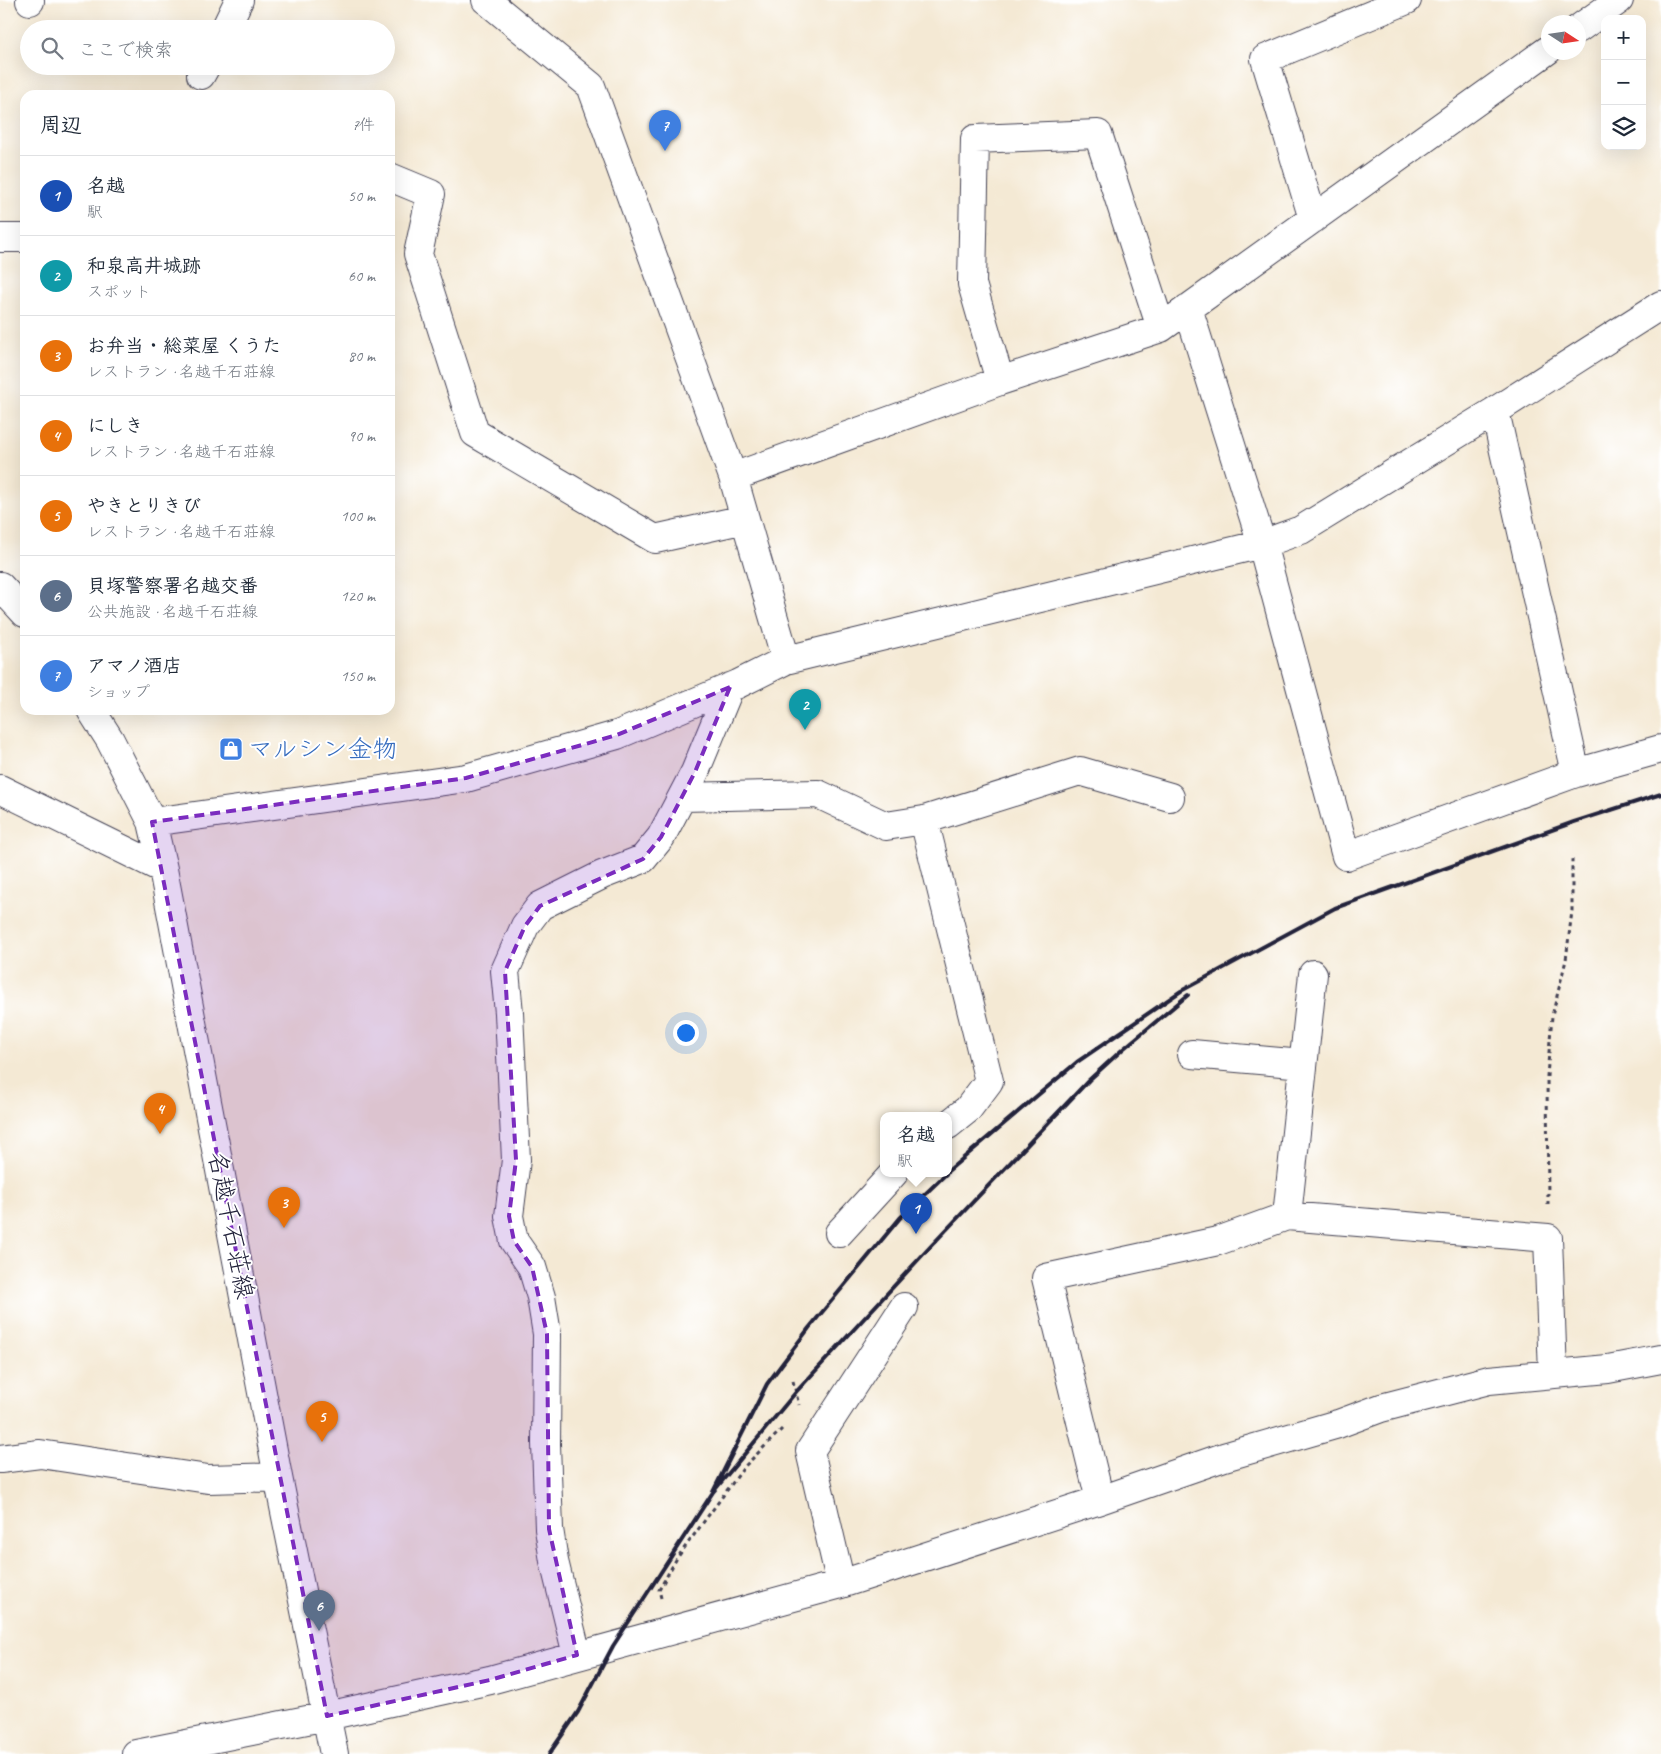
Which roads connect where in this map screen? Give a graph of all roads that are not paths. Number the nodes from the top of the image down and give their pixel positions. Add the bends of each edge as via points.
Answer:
1 (240, 0) edge
2 (486, 0) edge
3 (1407, 0) edge
4 (1618, 0) edge
5 (230, 20) edge
6 (1586, 23) edge
7 (1541, 55) edge
8 (395, 179) edge
9 (1312, 219) junction
10 (0, 238) edge
11 (20, 238) edge
12 (1661, 305) edge
13 (1188, 308) junction
14 (1161, 328) junction
15 (1000, 382) junction
16 (1495, 411) junction
17 (733, 477) junction
18 (745, 519) junction
19 (1262, 544) junction
20 (0, 586) edge
21 (20, 607) edge
22 (786, 660) junction
23 (730, 687) junction
24 (94, 715) edge
25 (1661, 749) edge
26 (1576, 773) junction
27 (0, 789) edge
28 (683, 797) junction
29 (1170, 797) dead end
30 (924, 820) junction
31 (152, 822) junction
32 (163, 869) junction
33 (1313, 974) dead end
34 (1192, 1054) dead end
35 (1303, 1064) junction
36 (952, 1122) edge
37 (890, 1177) edge
38 (1286, 1216) junction
39 (839, 1233) dead end
40 (904, 1307) dead end
41 (1661, 1359) edge
42 (1553, 1374) junction
43 (0, 1459) edge
44 (278, 1477) junction
45 (1100, 1500) junction
46 (841, 1584) junction
47 (577, 1655) junction
48 (327, 1716) junction
49 (136, 1754) edge
50 (334, 1754) edge

1 - 5 street
2 - 17 street via 591,86
3 - 9 street via 1265,59
4 - 6 street
7 - 9 street
8 - 18 street via 431,194 418,254 475,433 655,539
9 - 13 street
10 - 11 street
12 - 16 street
13 - 14 street
13 - 19 street
14 - 15 street
14 - 15 street via 1098,134 975,139 972,284
15 - 17 street
16 - 19 street via 1301,530
16 - 26 street
17 - 18 street
18 - 22 street
19 - 22 street
19 - 26 street via 1346,856
20 - 21 street
22 - 23 street
23 - 28 street
23 - 31 street via 617,736 466,778
24 - 31 street, 名越千石荘線
25 - 26 street
27 - 32 street
28 - 30 street via 818,794 886,826
28 - 47 street via 661,837 643,859 540,906 525,926 505,971 516,1160 509,1216 514,1241 532,1267 547,1334 549,1529
29 - 30 street via 1080,771
30 - 36 street via 989,1080 968,1109
31 - 32 street, 名越千石荘線
32 - 44 street, 名越千石荘線
33 - 35 street
34 - 35 street
35 - 38 street
37 - 39 street
38 - 42 street via 1548,1238
38 - 45 street via 1218,1241 1046,1278
40 - 46 street via 810,1450
41 - 42 street via 1608,1369
42 - 45 street via 1489,1380 1381,1408
43 - 44 street via 40,1454 208,1479
44 - 48 street, 名越千石荘線
45 - 46 street
46 - 47 street
47 - 48 street via 490,1680
48 - 49 street
48 - 50 street, 名越千石荘線

